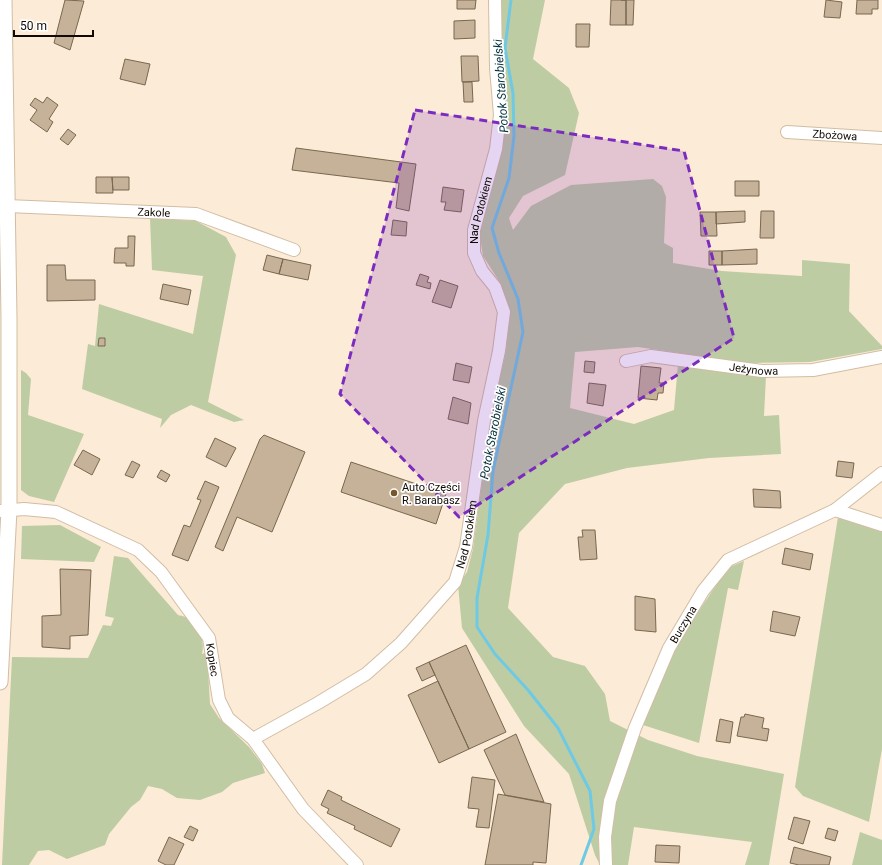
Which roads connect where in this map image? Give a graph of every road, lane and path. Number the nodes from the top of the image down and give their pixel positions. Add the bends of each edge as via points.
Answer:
1 (4, 0) edge
2 (495, 0) edge
3 (787, 132) dead end
4 (882, 138) edge
5 (3, 175) edge
6 (7, 206) junction
7 (294, 250) dead end
8 (882, 357) edge
9 (626, 361) dead end
10 (882, 473) edge
11 (835, 510) junction
12 (5, 511) edge
13 (882, 525) edge
14 (0, 682) edge
15 (252, 740) junction
16 (357, 865) edge
17 (606, 865) edge

1 - 5 street
2 - 15 street, Nad Potokiem via 500,115 496,148 474,230 474,253 482,272 495,287 504,312 500,351 481,437 466,547 461,566 455,582 401,643 366,674
3 - 4 street, Zbożowa
5 - 6 street
6 - 7 street, Zakole via 196,214
6 - 12 street
8 - 9 street, Jeżynowa via 813,370 762,371 651,356
10 - 11 street, Buczyna
11 - 13 street
11 - 17 street, Buczyna via 728,560 703,591 669,648 635,728 610,802 605,838
12 - 14 street
12 - 15 street, Kopiec via 56,512 138,550 161,572 209,638 218,700 228,718
15 - 16 street, Kopiec via 303,809

